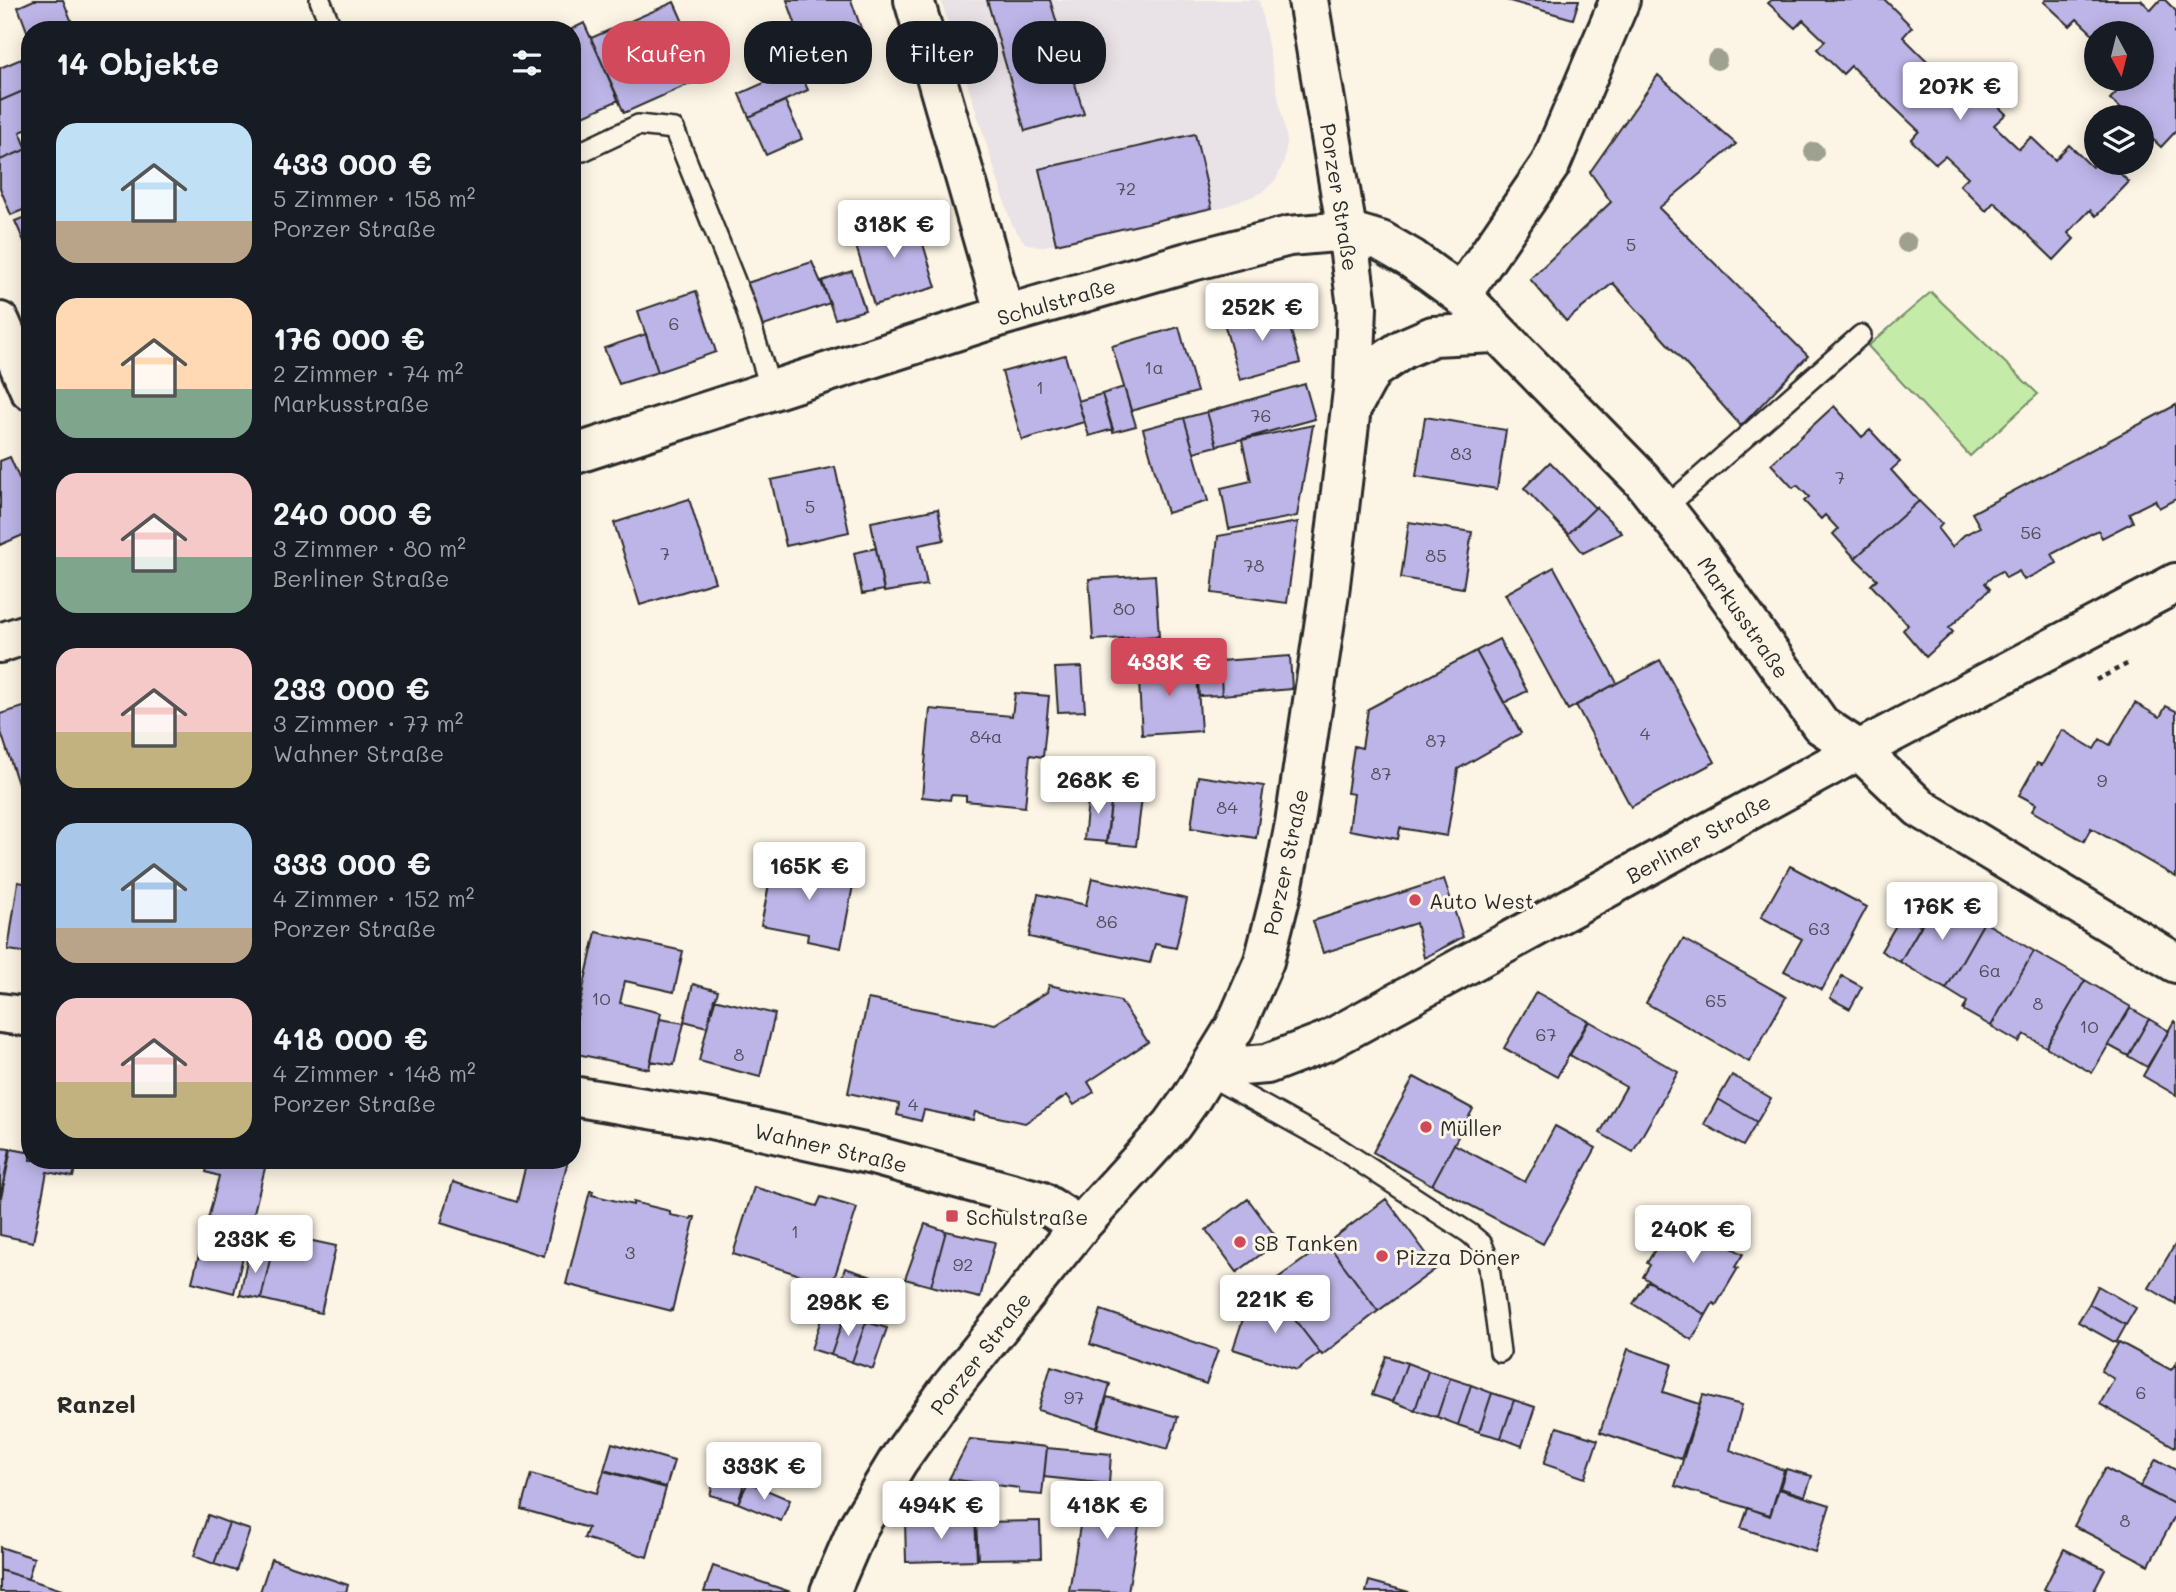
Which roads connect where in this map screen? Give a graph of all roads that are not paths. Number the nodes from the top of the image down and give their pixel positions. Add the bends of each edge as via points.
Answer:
1 (320, 0) edge
2 (914, 0) edge
3 (1308, 0) edge
4 (1620, 0) edge
5 (328, 21) edge
6 (583, 151) dead end
7 (1347, 231) junction
8 (1461, 295) junction
9 (1005, 315) junction
10 (0, 322) edge
11 (1496, 333) junction
12 (1861, 335) dead end
13 (21, 370) edge
14 (771, 390) junction
15 (1352, 406) junction
16 (581, 452) edge
17 (1664, 509) junction
18 (2176, 583) edge
19 (21, 636) edge
20 (0, 643) edge
21 (1859, 750) junction
22 (2176, 963) edge
23 (0, 1013) edge
24 (21, 1016) edge
25 (1209, 1069) junction
26 (581, 1097) edge
27 (1080, 1226) junction
28 (1500, 1352) dead end
29 (830, 1592) edge

1 - 5 lane
2 - 9 street
3 - 7 street, Porzer Straße
4 - 8 street via 1550,165
6 - 14 lane via 638,125 674,129 745,306
7 - 8 street, Markusstraße via 1412,258
7 - 9 street, Schulstraße via 1289,236
7 - 15 street, Porzer Straße via 1357,307
8 - 11 street, Markusstraße
9 - 14 street, Schulstraße
10 - 13 street
11 - 15 street via 1433,336 1403,349 1373,370
11 - 17 street, Markusstraße via 1642,480
12 - 17 lane
14 - 16 street, Schulstraße
15 - 25 street, Porzer Straße via 1329,593 1282,890 1264,961 1235,1027
17 - 21 street, Markusstraße via 1821,725
18 - 21 street, Berliner Straße
19 - 20 street
21 - 22 street, Markusstraße via 1920,808
21 - 25 street, Berliner Straße via 1327,1041 1267,1064
23 - 24 street
25 - 27 street, Porzer Straße via 1172,1125
25 - 28 lane via 1331,1143 1482,1244
26 - 27 street, Wahner Straße via 711,1119 873,1155 1040,1201
27 - 29 street, Porzer Straße via 947,1392 898,1461 858,1527

